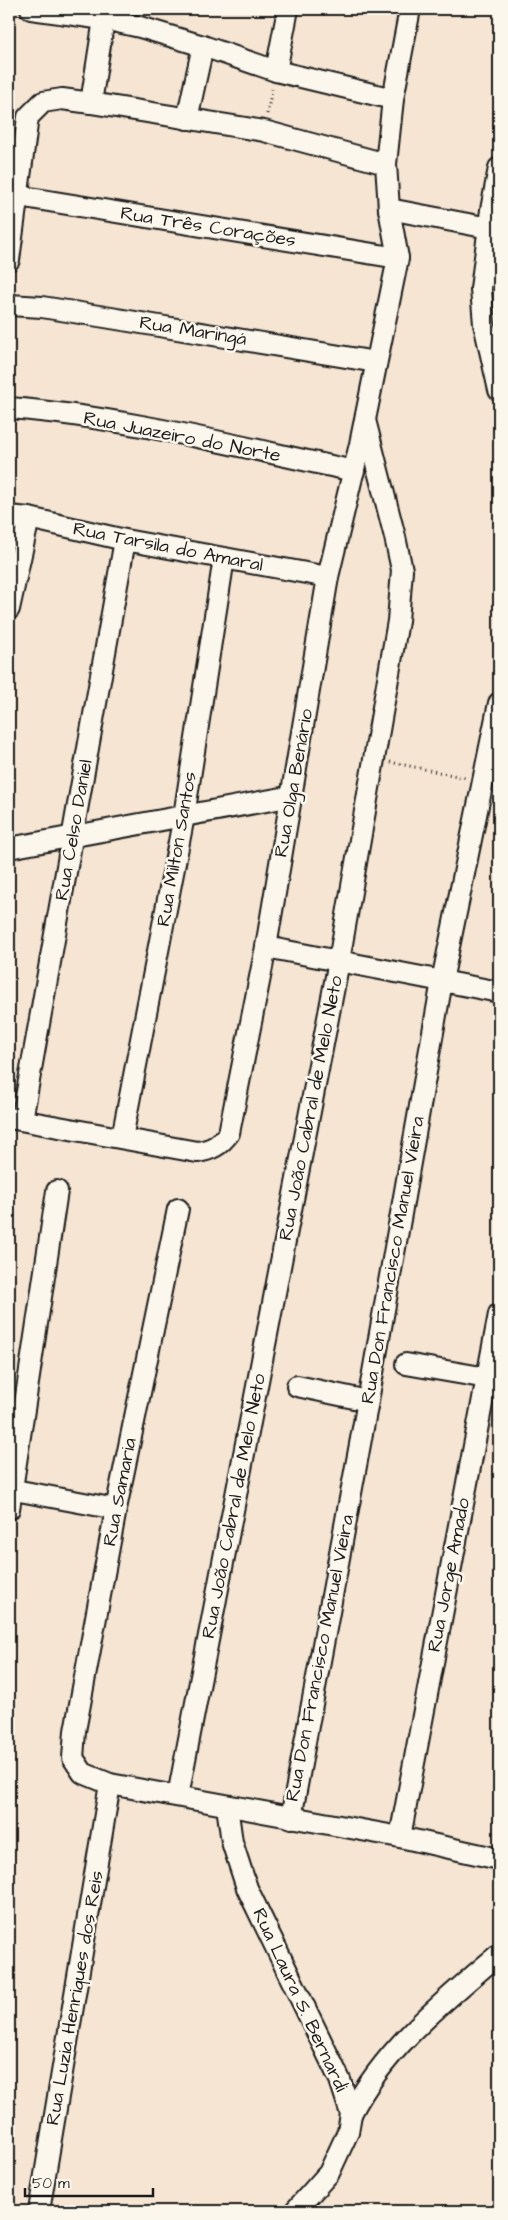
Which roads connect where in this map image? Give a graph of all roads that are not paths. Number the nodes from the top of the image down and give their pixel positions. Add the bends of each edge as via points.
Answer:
1 (31, 9) edge
2 (288, 9) edge
3 (410, 9) edge
4 (104, 19) junction
5 (203, 46) junction
6 (276, 71) junction
7 (393, 99) junction
8 (91, 102) junction
9 (187, 120) junction
10 (386, 164) junction
11 (499, 168) edge
12 (18, 196) junction
13 (389, 209) junction
14 (489, 228) junction
15 (398, 258) junction
16 (9, 260) edge
17 (9, 305) edge
18 (376, 362) junction
19 (499, 390) edge
20 (9, 408) edge
21 (365, 420) junction
22 (354, 471) junction
23 (9, 516) edge
24 (29, 518) junction
25 (125, 540) junction
26 (224, 558) junction
27 (328, 577) junction
28 (9, 609) edge
29 (499, 703) edge
30 (293, 796) junction
31 (184, 816) junction
32 (73, 837) junction
33 (9, 848) edge
34 (266, 947) junction
35 (339, 961) junction
36 (442, 981) junction
37 (499, 992) edge
38 (15, 1119) edge
39 (122, 1138) junction
40 (57, 1191) dead end
41 (178, 1209) dead end
42 (499, 1314) edge
43 (406, 1364) dead end
44 (487, 1378) junction
45 (298, 1386) dead end
46 (368, 1401) junction
47 (11, 1489) edge
48 (9, 1509) edge
49 (116, 1509) junction
50 (110, 1784) junction
51 (178, 1796) junction
52 (227, 1806) junction
53 (291, 1818) junction
54 (400, 1837) junction
55 (499, 1859) edge
56 (499, 1954) edge
57 (351, 2114) junction
58 (39, 2211) edge
59 (295, 2211) edge

1 - 4 street
2 - 6 street
3 - 7 street
4 - 5 street
4 - 8 street
5 - 6 street
5 - 9 street
6 - 7 street
7 - 10 street
8 - 9 street
8 - 12 street via 62,99 43,102 28,117
9 - 10 street via 264,131
10 - 13 street
11 - 14 street
12 - 15 street, Rua Três Corações
12 - 16 street
13 - 14 street
13 - 15 street
14 - 19 street via 481,289 484,324
15 - 18 street, Rua Olga Benário
17 - 18 street, Rua Maringá via 78,312
18 - 21 street, Rua Olga Benário
20 - 22 street, Rua Juazeiro do Norte via 179,433
21 - 22 street, Rua Olga Benário
21 - 35 street, Rua João Cabral de Melo Neto via 402,570 398,621
22 - 27 street, Rua Olga Benário
23 - 24 street, Rua Tarsila do Amaral
24 - 25 street, Rua Tarsila do Amaral
24 - 28 street
25 - 26 street, Rua Tarsila do Amaral
25 - 32 street, Rua Celso Daniel
26 - 27 street, Rua Tarsila do Amaral
26 - 31 street, Rua Milton Santos
27 - 30 street, Rua Olga Benário
29 - 36 street, Rua Don Francisco Manuel Vieira
30 - 31 street
30 - 34 street, Rua Olga Benário
31 - 32 street
31 - 39 street, Rua Milton Santos
32 - 33 street
32 - 38 street, Rua Celso Daniel
34 - 35 street
34 - 39 street, Rua Olga Benário via 229,1133 221,1144 197,1152
35 - 36 street
35 - 51 street, Rua João Cabral de Melo Neto
36 - 37 street
36 - 46 street, Rua Don Francisco Manuel Vieira
38 - 39 street
40 - 47 street
41 - 49 street, Rua Samaria
42 - 44 street, Rua Jorge Amado
43 - 44 street
44 - 54 street, Rua Jorge Amado
45 - 46 street
46 - 53 street, Rua Don Francisco Manuel Vieira
47 - 48 street
47 - 49 street
49 - 50 street, Rua Samaria via 73,1758 83,1774
50 - 51 street
50 - 58 street, Rua Luzia Henriques dos Reis
51 - 52 street
52 - 53 street
52 - 57 street, Rua Laura S. Bernardi via 232,1842 247,1888 340,2080
53 - 54 street
54 - 55 street
56 - 57 street via 463,1983 389,2056 362,2092
57 - 59 street, Rua Laura S. Bernardi via 348,2132 329,2173

